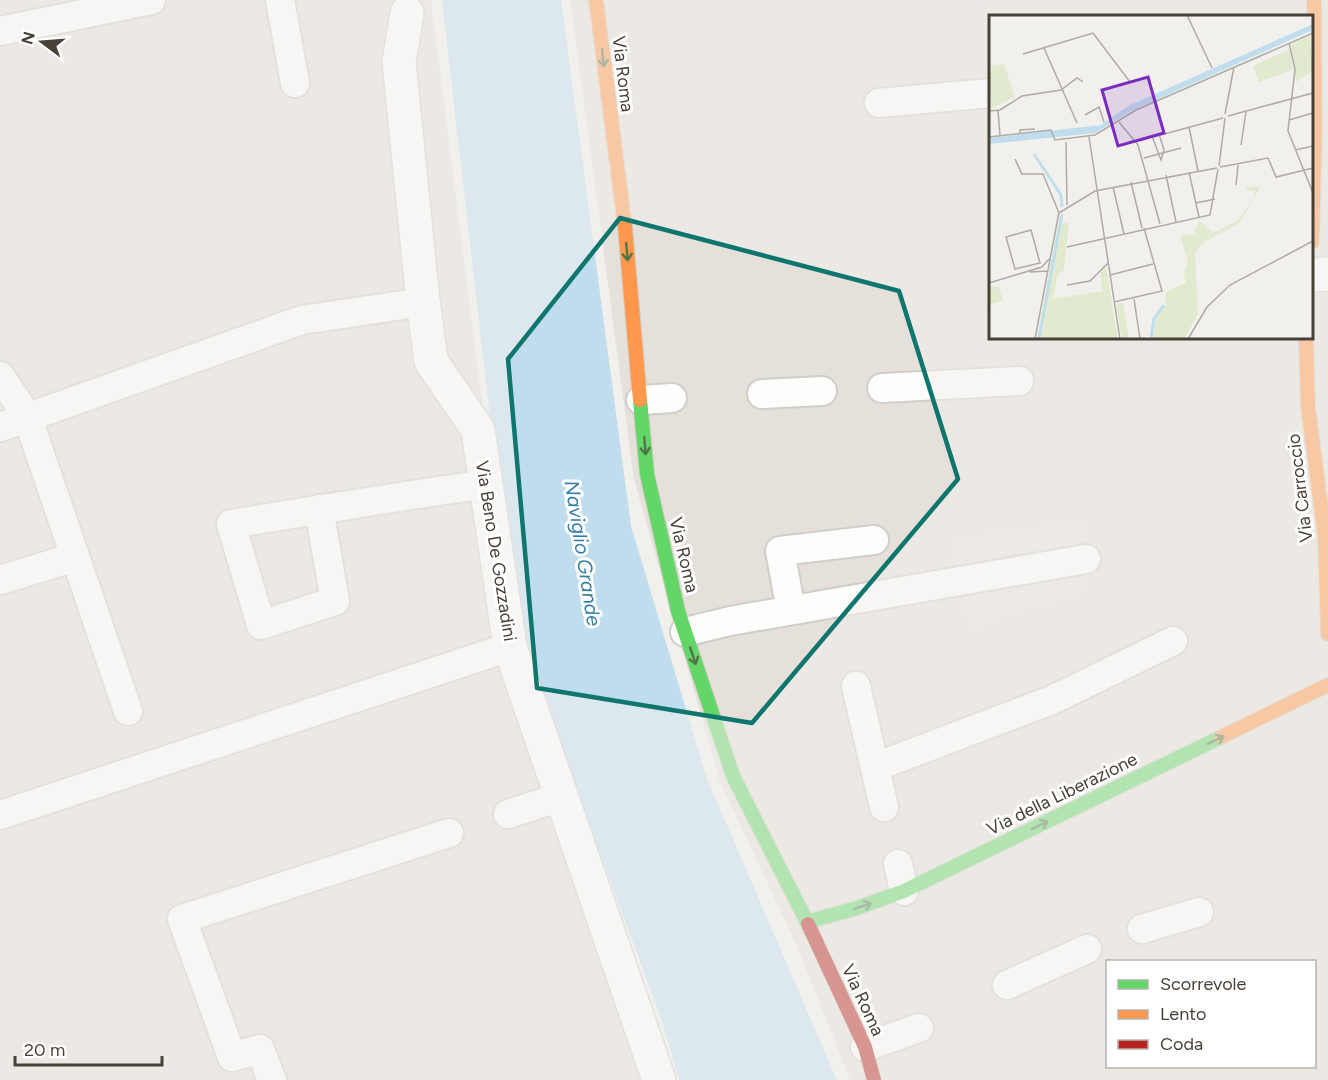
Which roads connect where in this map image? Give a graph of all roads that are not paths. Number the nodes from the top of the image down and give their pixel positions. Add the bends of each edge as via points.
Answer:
1 (151, 0) edge
2 (280, 0) edge
3 (596, 0) edge
4 (1314, 0) edge
5 (407, 13) dead end
6 (0, 32) edge
7 (1313, 65) edge
8 (295, 83) dead end
9 (989, 93) edge
10 (879, 103) dead end
11 (1321, 130) edge
12 (1313, 220) edge
13 (1328, 274) edge
14 (1313, 275) edge
15 (413, 303) junction
16 (1306, 339) edge
17 (0, 376) edge
18 (1019, 381) dead end
19 (882, 388) dead end
20 (822, 391) dead end
21 (762, 394) dead end
22 (672, 398) dead end
23 (640, 400) junction
24 (27, 416) junction
25 (0, 427) edge
26 (486, 484) junction
27 (320, 509) junction
28 (874, 540) dead end
29 (75, 557) junction
30 (1086, 559) dead end
31 (0, 580) edge
32 (791, 610) junction
33 (685, 632) junction
34 (1328, 634) edge
35 (1173, 641) dead end
36 (510, 646) junction
37 (1328, 685) edge
38 (856, 686) dead end
39 (128, 711) dead end
40 (875, 767) junction
41 (561, 797) junction
42 (884, 807) dead end
43 (508, 814) dead end
44 (0, 815) edge
45 (449, 833) dead end
46 (1199, 912) dead end
47 (807, 922) junction
48 (1142, 929) dead end
49 (1087, 949) dead end
50 (1007, 985) dead end
51 (919, 1028) dead end
52 (866, 1047) junction
53 (272, 1080) edge
54 (659, 1080) edge
55 (874, 1080) edge

1 - 6 lane
2 - 8 lane
3 -> 23 street, Via Roma via 625,227
4 - 7 street
5 - 15 street, Via Beno De Gozzadini via 399,62
7 - 11 street
9 - 10 lane
11 - 12 street
13 - 14 street
15 - 24 lane via 302,321
15 - 26 street, Via Beno De Gozzadini via 431,361 478,430
16 - 34 street, Via Carroccio via 1308,407 1325,537
17 - 24 lane
18 - 19 lane
20 - 21 lane
22 - 23 lane
23 -> 33 street, Via Roma via 647,474
24 - 25 lane
24 - 29 lane
26 - 27 lane
26 - 36 street, Via Beno De Gozzadini
27 - 27 lane via 231,524 261,625 335,601
28 - 32 lane via 780,550
29 - 31 lane
29 - 39 lane
30 - 32 lane
32 - 33 lane
33 -> 47 street, Via Roma via 733,776
35 - 40 lane via 1052,700
36 - 41 street, Via Beno De Gozzadini
36 - 44 lane
47 -> 37 street, Via della Liberazione via 857,908 901,878
38 - 40 lane
40 - 42 lane
41 - 43 lane
41 - 54 street, Via Beno De Gozzadini
45 - 53 lane via 182,919 232,1057 260,1049
46 - 48 lane
47 - 52 street, Via Roma
49 - 50 lane
51 - 52 lane
52 - 55 street, Via Roma

